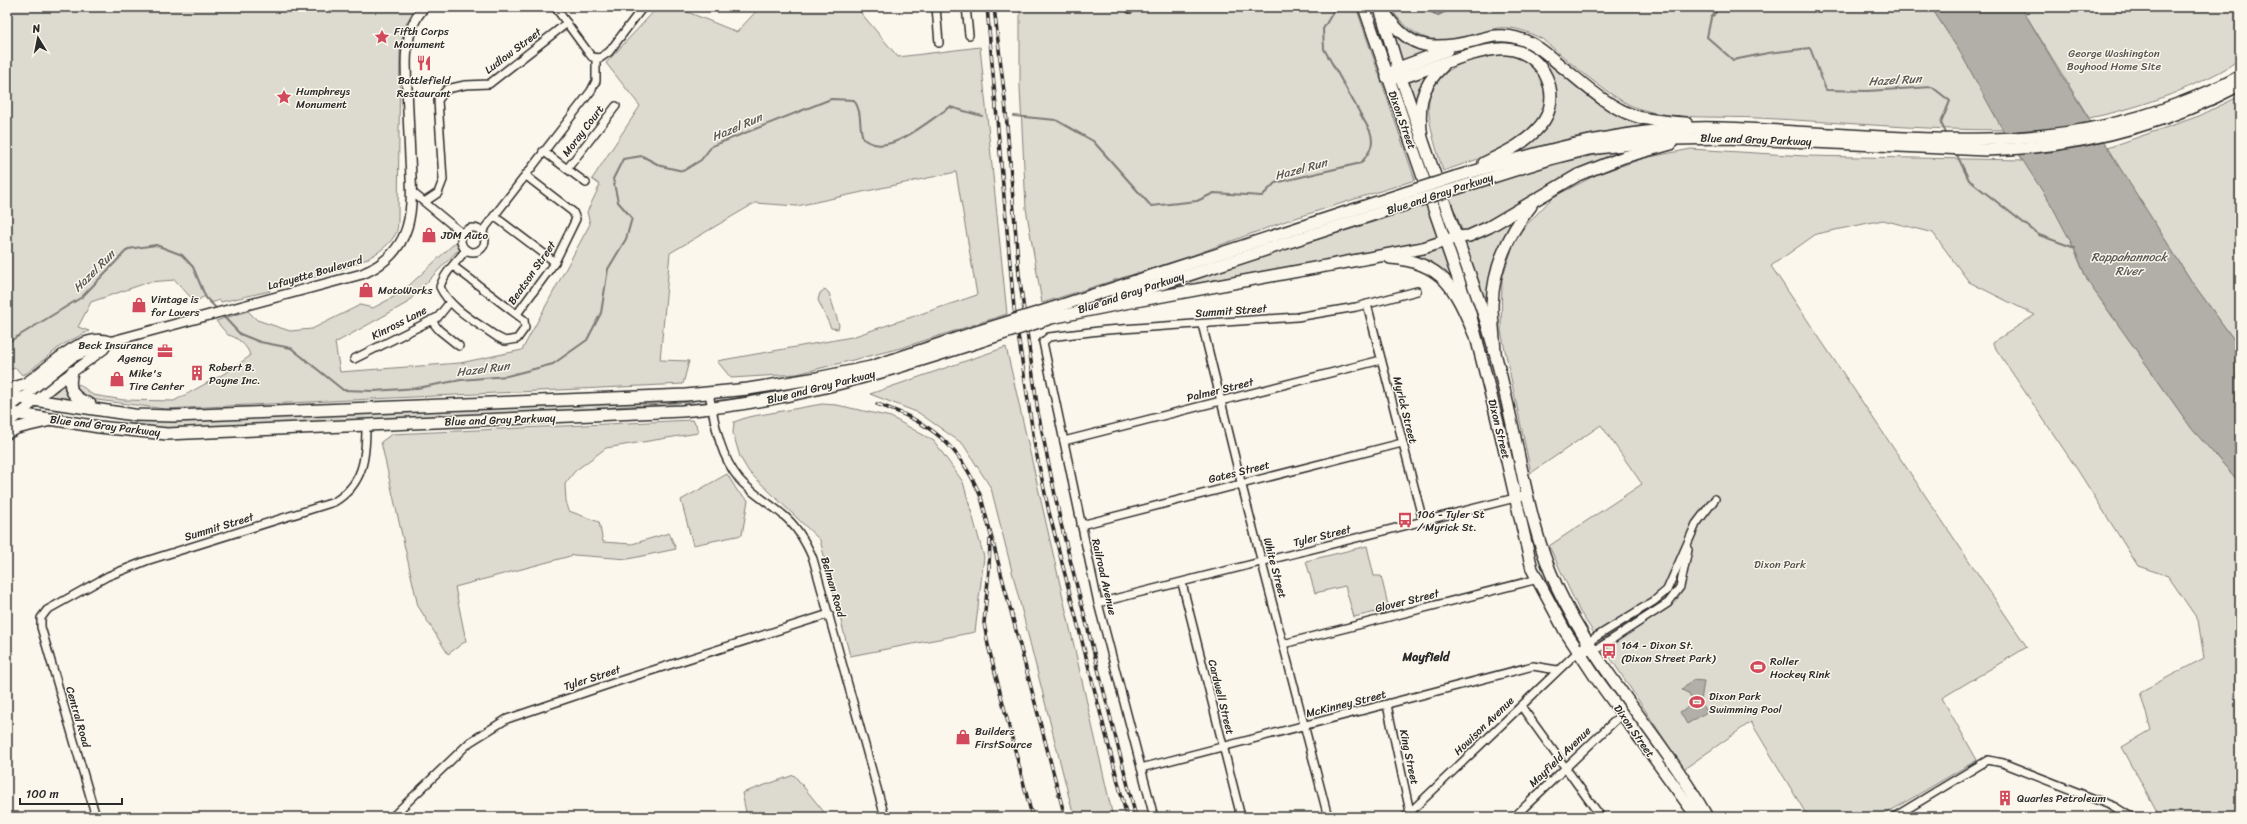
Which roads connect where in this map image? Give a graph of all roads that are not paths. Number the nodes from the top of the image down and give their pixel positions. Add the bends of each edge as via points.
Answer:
1 (424, 7) edge
2 (555, 7) edge
3 (643, 7) edge
4 (936, 7) edge
5 (966, 7) edge
6 (1380, 7) edge
7 (1365, 10) edge
8 (567, 23) junction
9 (969, 36) dead end
10 (939, 43) dead end
11 (1464, 43) junction
12 (596, 58) junction
13 (1445, 64) junction
14 (2240, 68) edge
15 (1400, 73) junction
16 (2240, 76) edge
17 (1387, 77) junction
18 (2240, 85) edge
19 (2179, 104) junction
20 (616, 106) dead end
21 (2134, 124) junction
22 (1746, 129) junction
23 (1693, 138) junction
24 (1422, 139) junction
25 (1914, 141) junction
26 (543, 151) junction
27 (567, 169) junction
28 (525, 175) junction
29 (1454, 177) junction
30 (586, 183) dead end
31 (412, 192) junction
32 (1410, 197) junction
33 (1539, 198) junction
34 (426, 201) junction
35 (494, 216) junction
36 (482, 232) junction
37 (462, 234) junction
38 (1457, 237) junction
39 (1445, 241) junction
40 (466, 250) junction
41 (1370, 258) junction
42 (555, 262) junction
43 (453, 266) junction
44 (1418, 292) dead end
45 (450, 302) junction
46 (1366, 304) junction
47 (517, 314) junction
48 (1050, 314) junction
49 (431, 320) junction
50 (1202, 324) junction
51 (1475, 336) junction
52 (977, 337) junction
53 (1044, 340) joint
54 (109, 342) junction
55 (459, 346) dead end
56 (1495, 352) junction
57 (354, 359) dead end
58 (1381, 360) junction
59 (72, 372) junction
60 (7, 390) edge
61 (710, 393) junction
62 (7, 396) edge
63 (24, 398) junction
64 (37, 400) junction
65 (1220, 402) junction
66 (712, 409) junction
67 (7, 411) edge
68 (112, 412) junction
69 (19, 414) junction
70 (54, 420) junction
71 (7, 424) edge
72 (366, 426) junction
73 (7, 433) edge
74 (1064, 441) junction
75 (1402, 442) junction
76 (1241, 482) junction
77 (1527, 496) junction
78 (1515, 498) junction
79 (1715, 498) dead end
80 (1422, 521) junction
81 (1081, 525) junction
82 (1688, 544) junction
83 (1262, 562) junction
84 (1538, 579) junction
85 (1182, 583) junction
86 (1098, 603) junction
87 (829, 614) junction
88 (40, 622) joint
89 (1283, 644) junction
90 (1591, 646) junction
91 (1579, 652) junction
92 (1557, 670) junction
93 (1387, 705) junction
94 (1521, 706) junction
95 (1622, 714) junction
96 (1304, 726) junction
97 (1222, 747) junction
98 (1141, 768) junction
99 (1565, 768) junction
100 (1408, 815) edge
101 (96, 817) edge
102 (392, 817) edge
103 (885, 817) edge
104 (1154, 817) edge
105 (1241, 817) edge
106 (1328, 817) edge
107 (1514, 817) edge
108 (1601, 817) edge
109 (1697, 817) edge
110 (1707, 817) edge
111 (1894, 817) edge
112 (2131, 817) edge

1 - 31 main road, Lafayette Boulevard via 414,22 407,43
2 - 8 street
3 - 12 street via 609,52
4 - 10 street
5 - 9 street
6 - 11 main road via 1397,29 1422,45 1441,48
6 - 15 main road, Dixon Street
7 - 17 main road, Dixon Street
8 - 12 street via 588,52
8 - 34 street, Ludlow Street via 489,84 456,86 440,96 439,135 443,180 438,193
11 - 15 main road
11 - 22 main road via 1492,35 1516,37 1533,44 1624,112 1648,119
12 - 26 street via 596,81 591,91
13 - 15 main road
13 - 24 main road via 1429,80 1421,98
13 - 29 main road via 1488,50 1516,50 1538,63 1548,78 1550,87 1547,114 1532,134 1513,148
14 - 19 main road
15 - 17 main road
15 - 24 main road, Dixon Street
16 - 19 main road
17 - 39 main road, Dixon Street
18 - 21 main road, Blue and Gray Parkway via 2191,109
19 - 21 main road, Blue and Gray Parkway
20 - 27 street, Moray Court
21 - 25 main road, Blue and Gray Parkway via 2074,142 2016,149 1967,149
22 - 25 main road, Blue and Gray Parkway
22 - 29 main road, Blue and Gray Parkway via 1665,130 1603,138 1548,150
23 - 25 main road, Blue and Gray Parkway
23 - 32 main road, Blue and Gray Parkway, bridge via 1640,142 1590,150 1550,159 1458,188
23 - 33 main road via 1603,165 1566,181
24 - 38 main road, Dixon Street
26 - 27 street
26 - 28 street
27 - 30 street
28 - 35 street
28 - 42 street, Beatson Street via 573,212 576,219
29 - 32 main road, Blue and Gray Parkway, bridge
31 - 34 street
31 - 54 main road, Lafayette Boulevard via 410,217 404,238 382,263 362,274
32 - 48 main road, Blue and Gray Parkway
33 - 38 main road via 1490,228 1469,236
33 - 56 main road via 1514,231 1498,269 1492,307
34 - 37 street via 436,213
35 - 36 street
35 - 42 street
36 - 37 street via 469,229
36 - 40 street via 482,248 475,252
37 - 40 street via 461,243
38 - 39 main road
38 - 56 main road, Dixon Street
39 - 41 main road
39 - 51 main road, Dixon Street via 1470,313
40 - 43 street
41 - 48 main road via 1125,303
41 - 51 main road via 1406,260 1422,264 1437,272 1455,291
42 - 47 street, Beatson Street
43 - 45 street via 441,281 440,287
43 - 47 street
44 - 46 street, Summit Street
45 - 47 street via 505,341 516,339 525,328 524,320
45 - 49 street, Kinross Lane via 438,317
46 - 50 street, Summit Street via 1297,317
46 - 58 street, Myrick Street
48 - 52 main road, Blue and Gray Parkway, bridge
49 - 55 street
49 - 57 street, Kinross Lane
50 - 53 street, Summit Street via 1107,330 1049,337
50 - 65 street, White Street
51 - 78 main road, Dixon Street
52 - 61 main road, Blue and Gray Parkway via 871,366 774,386
52 - 66 main road, Blue and Gray Parkway via 826,388 768,401
53 - 74 street, Railroad Avenue via 1043,346
54 - 59 main road, Lafayette Boulevard via 104,349
54 - 60 main road via 103,340 78,346 25,384
54 - 63 main road, Lafayette Boulevard via 73,357
56 - 77 main road, Dixon Street
58 - 65 street, Palmer Street
58 - 75 street, Myrick Street
59 - 64 main road, Lafayette Boulevard
59 - 68 main road via 69,385 73,396
61 - 66 street, Belman Road
61 - 68 main road, Blue and Gray Parkway via 181,416 146,416
62 - 63 main road, Blue and Gray Parkway
63 - 64 main road, Blue and Gray Parkway
63 - 67 main road, Lafayette Boulevard
64 - 68 main road, Blue and Gray Parkway
64 - 69 main road, Lafayette Boulevard
65 - 74 street, Palmer Street
65 - 76 street, White Street
66 - 72 main road, Blue and Gray Parkway
66 - 87 street, Belman Road via 730,466 748,488 790,521 806,544 814,559
67 - 69 main road, Blue and Gray Parkway
69 - 70 main road, Blue and Gray Parkway
69 - 71 main road, Lafayette Boulevard
70 - 72 main road, Blue and Gray Parkway via 99,428 167,434
70 - 73 main road via 17,428
72 - 88 street, Summit Street via 365,459 360,476 348,492 334,502 125,569 47,610
74 - 81 street, Railroad Avenue
75 - 76 street, Gates Street
75 - 80 street, Myrick Street
76 - 81 street, Gates Street
76 - 83 street, White Street
77 - 78 street, Tyler Street
77 - 90 main road, Dixon Street via 1552,577 1568,610
78 - 80 street, Tyler Street
78 - 84 main road, Dixon Street via 1526,549
79 - 82 street via 1696,524
80 - 83 street, Tyler Street
81 - 86 street, Railroad Avenue
82 - 90 street via 1672,582 1661,596
82 - 90 street via 1683,578 1674,596 1662,608
83 - 85 street, Tyler Street
83 - 89 street, White Street
84 - 89 street, Glover Street
84 - 91 main road, Dixon Street via 1560,624
85 - 86 street, Tyler Street
85 - 97 street, Cardwell Street
86 - 98 street, Railroad Avenue
87 - 102 street, Tyler Street via 507,719 470,742
87 - 103 street, Belman Road
88 - 101 street, Central Road
89 - 96 street, White Street
90 - 91 street
90 - 91 street
90 - 110 main road, Dixon Street
91 - 92 street, Howison Avenue
91 - 95 main road, Dixon Street
92 - 93 street, McKinney Street via 1533,666
92 - 94 street, Howison Avenue
93 - 96 street, McKinney Street
93 - 100 street, King Street
94 - 99 street
94 - 100 street, Howison Avenue
95 - 99 street, Mayfield Avenue
95 - 109 main road, Dixon Street
96 - 97 street, McKinney Street
96 - 106 street, White Street
97 - 98 street, McKinney Street
97 - 105 street, Cardwell Street
98 - 104 street, Railroad Avenue
99 - 107 street, Mayfield Avenue
99 - 108 street
111 - 112 street via 1988,760 2003,763 2108,804

